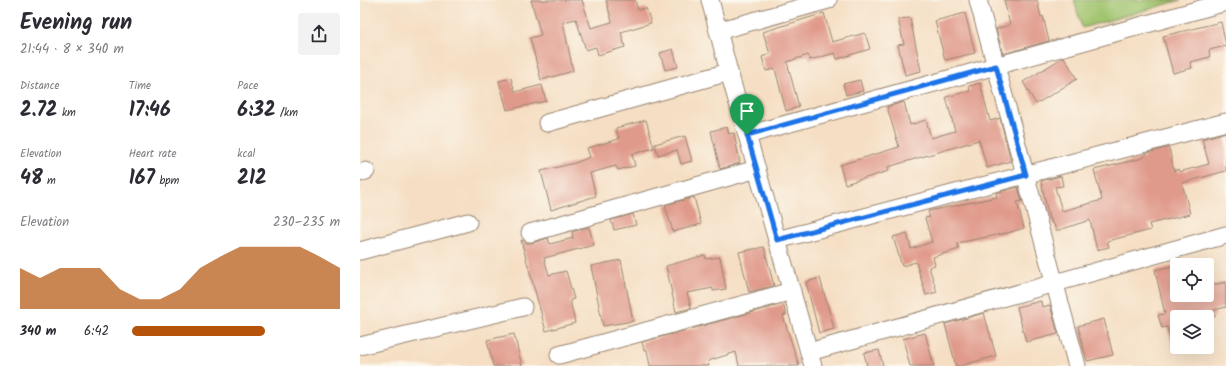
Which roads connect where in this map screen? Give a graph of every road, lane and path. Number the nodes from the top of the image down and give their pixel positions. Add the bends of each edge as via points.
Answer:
1 (710, 0) edge
2 (828, 0) edge
3 (978, 0) edge
4 (1226, 2) edge
5 (718, 31) junction
6 (996, 66) junction
7 (729, 72) junction
8 (1226, 122) edge
9 (547, 123) dead end
10 (747, 135) junction
11 (757, 170) junction
12 (1026, 175) junction
13 (468, 222) dead end
14 (530, 233) dead end
15 (1226, 235) edge
16 (777, 240) junction
17 (360, 251) edge
18 (1054, 283) junction
19 (792, 291) junction
20 (523, 307) dead end
21 (360, 346) edge
22 (559, 355) dead end
23 (811, 359) edge
24 (1077, 366) edge

1 - 5 street
2 - 5 street
3 - 6 street
4 - 6 street
5 - 7 street
6 - 10 street
6 - 12 street
7 - 9 street
7 - 10 street
8 - 12 street
10 - 11 street
11 - 14 street
11 - 16 street
12 - 16 street
12 - 18 street
13 - 17 street
15 - 18 street
16 - 19 street
18 - 23 street
18 - 24 street
19 - 22 street
19 - 23 street
20 - 21 street

